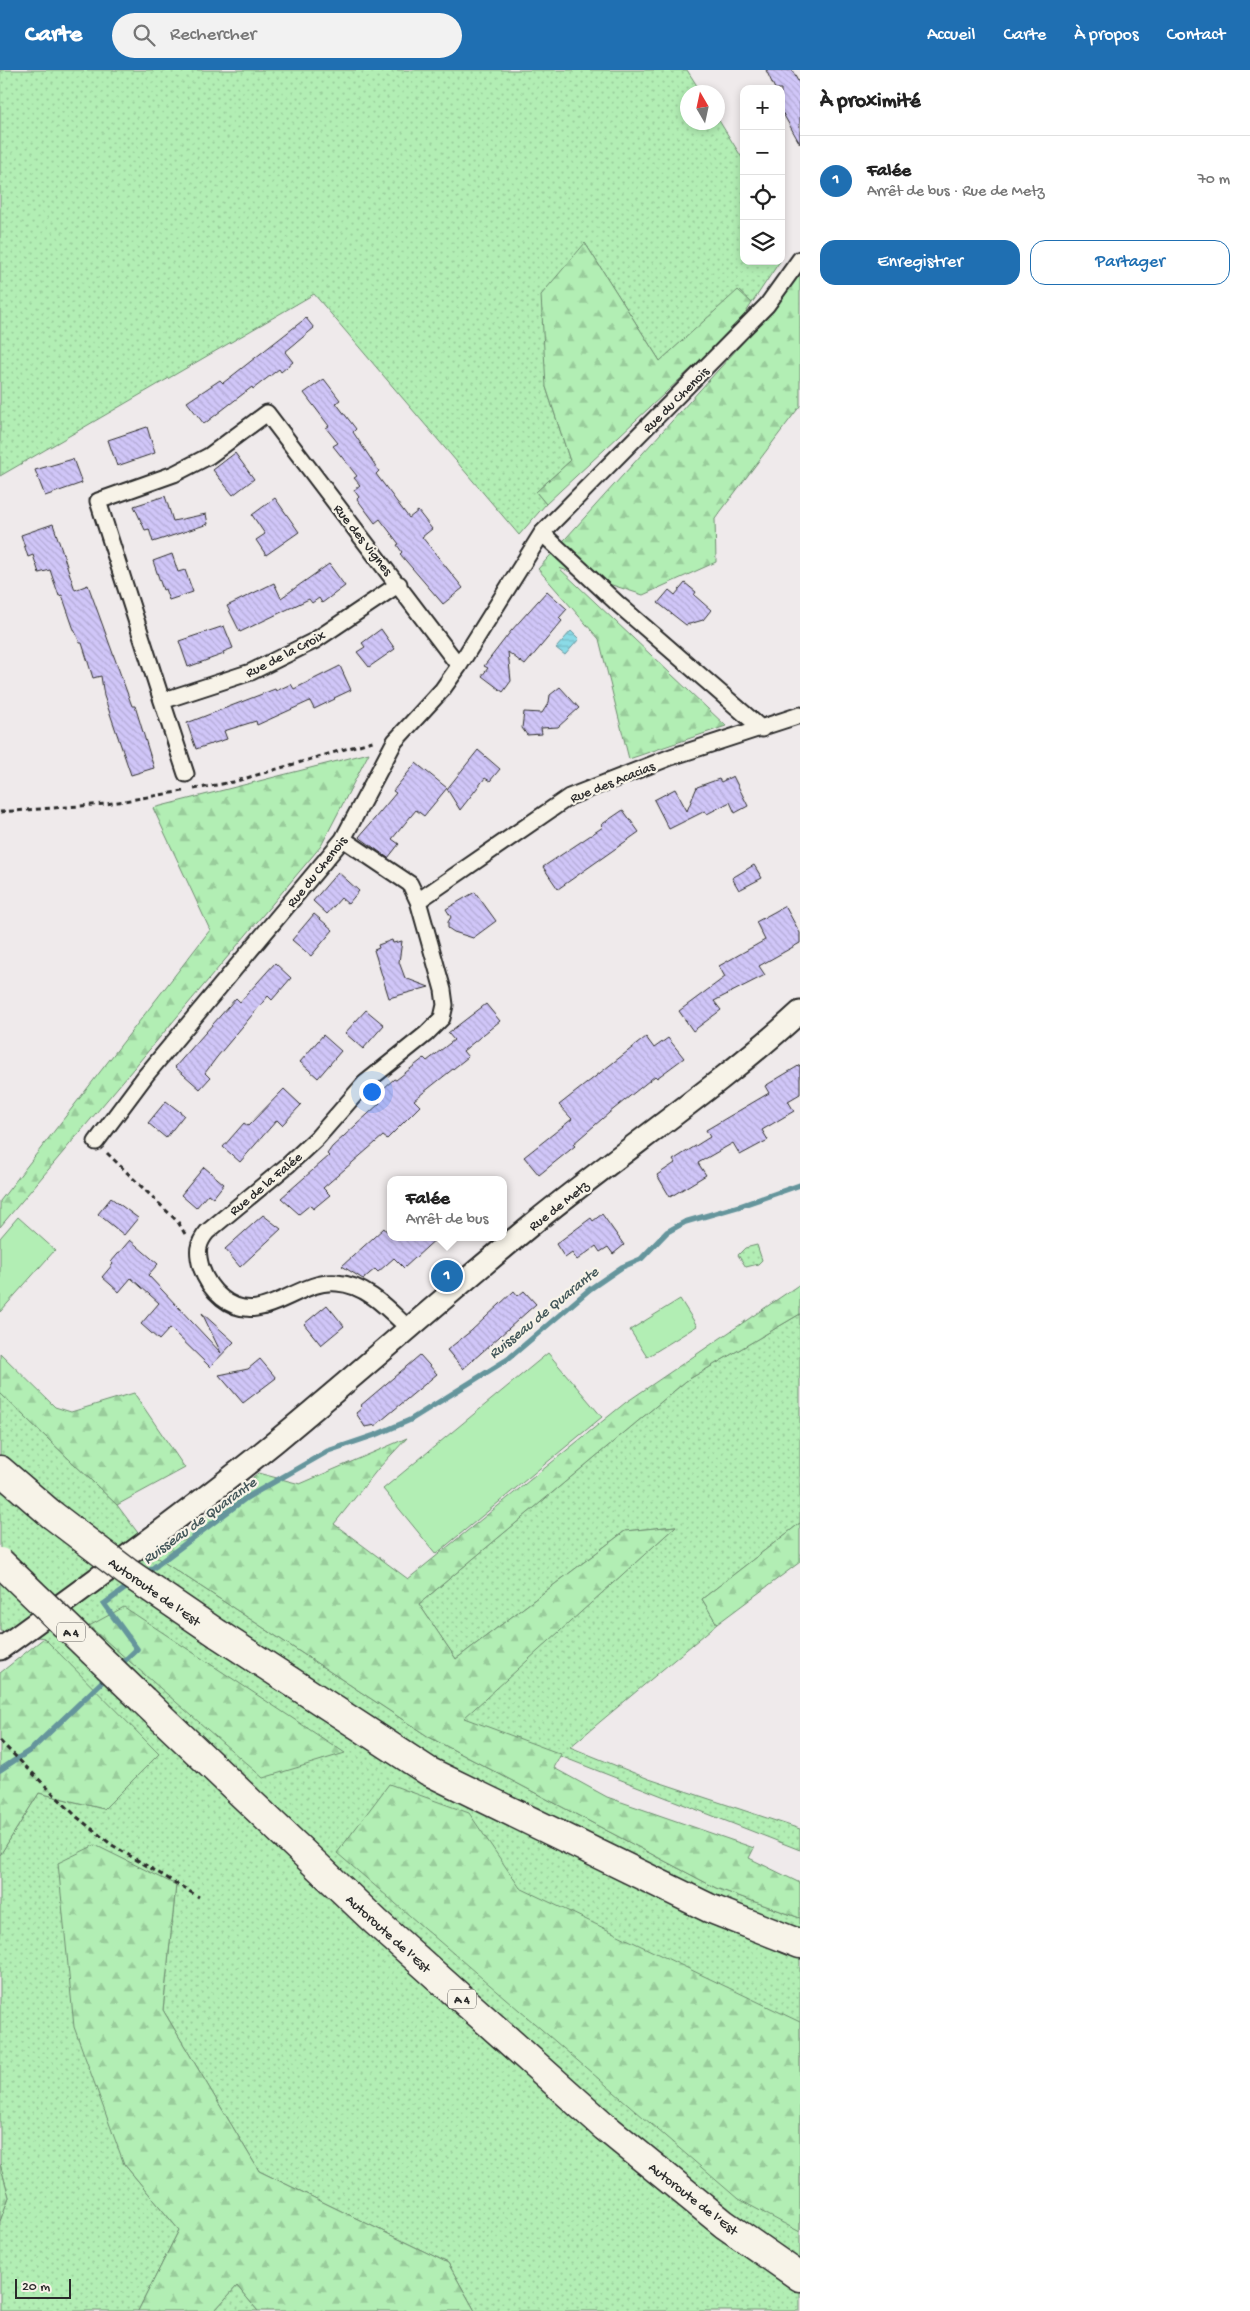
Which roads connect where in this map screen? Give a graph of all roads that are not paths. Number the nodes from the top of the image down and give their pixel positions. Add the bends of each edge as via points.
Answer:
1 (800, 259) edge
2 (542, 532) junction
3 (399, 584) junction
4 (460, 666) junction
5 (162, 701) junction
6 (800, 714) edge
7 (762, 729) junction
8 (186, 774) dead end
9 (343, 839) junction
10 (418, 901) junction
11 (800, 1012) edge
12 (96, 1142) road end
13 (409, 1329) junction
14 (0, 1470) edge
15 (0, 1562) edge
16 (0, 1649) edge
17 (800, 1944) edge
18 (800, 2277) edge

1 - 2 street, Rue du Chenois via 767,305
2 - 4 street, Rue du Chenois
2 - 7 street via 618,604
3 - 4 street, Rue des Vignes
3 - 5 street, Rue de la Croix via 314,641 251,672
3 - 5 street, Rue des Vignes via 267,412 209,456 174,474 98,501
4 - 9 street, Rue du Chenois via 395,741
5 - 8 street
6 - 7 street, Rue des Acacias
7 - 10 street, Rue des Acacias via 671,757 569,797
9 - 10 street, Rue de la Falée via 410,884
9 - 12 street, Rue du Chenois via 146,1075
10 - 13 street, Rue de la Falée via 443,990 442,1018 364,1083 317,1138 198,1242 204,1276 228,1303 255,1309 316,1285 334,1282 362,1290
11 - 13 main road, Rue de Metz via 709,1090 566,1198
13 - 16 main road, Rue de Metz via 275,1442 146,1543
14 - 17 highway, Autoroute de l’Est, bridge via 127,1572 428,1771 709,1908
15 - 18 highway, Autoroute de l’Est / A 4, bridge via 376,1922 605,2127 724,2224

